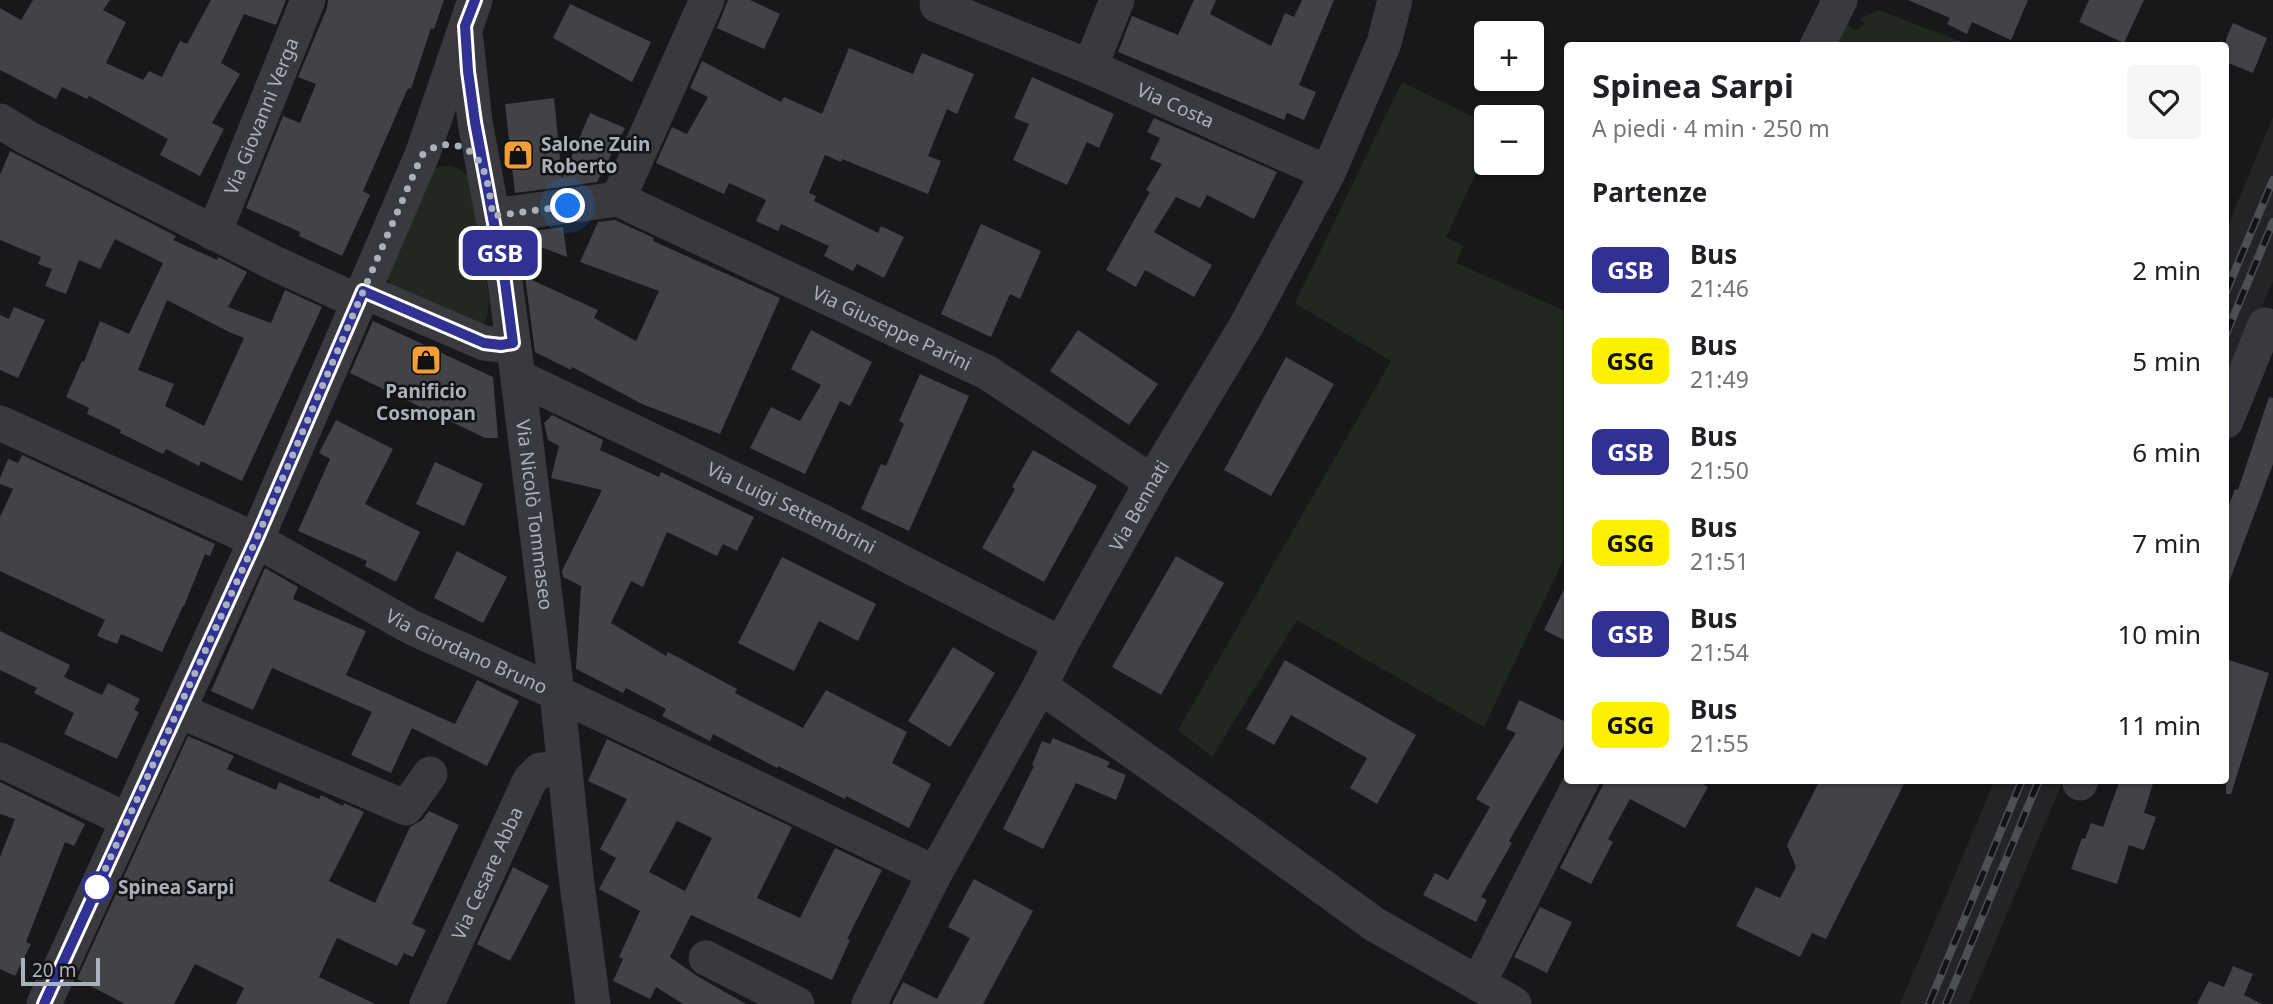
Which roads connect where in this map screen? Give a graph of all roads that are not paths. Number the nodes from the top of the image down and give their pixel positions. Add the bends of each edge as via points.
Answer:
1 (308, 0) edge
2 (707, 0) edge
3 (1117, 0) edge
4 (1395, 0) edge
5 (1840, 0) edge
6 (937, 5) dead end
7 (470, 13) edge
8 (1818, 42) edge
9 (1090, 68) junction
10 (0, 121) edge
11 (422, 155) junction
12 (484, 170) junction
13 (1328, 173) junction
14 (618, 199) junction
15 (493, 216) junction
16 (214, 233) junction
17 (361, 297) junction
18 (2273, 328) edge
19 (513, 343) junction
20 (518, 377) junction
21 (2229, 414) edge
22 (0, 423) edge
23 (1152, 482) junction
24 (256, 540) junction
25 (1061, 644) junction
26 (1040, 686) junction
27 (557, 693) junction
28 (177, 710) junction
29 (0, 760) edge
30 (565, 769) junction
31 (430, 774) dead end
32 (1580, 784) edge
33 (127, 820) junction
34 (935, 873) junction
35 (706, 958) dead end
36 (1478, 984) junction
37 (44, 1004) edge
38 (427, 1004) edge
39 (593, 1004) edge
40 (797, 1004) edge
41 (869, 1004) edge
42 (1514, 1004) edge

1 - 16 street, Via Giovanni Verga
2 - 14 street
3 - 9 street
4 - 13 street, Via Bennati via 1384,43
5 - 8 street
6 - 9 street, Via Costa
7 - 11 street
7 - 12 street, Via Nicolò Tommaseo via 468,71
9 - 13 street, Via Costa
10 - 16 street
11 - 12 street via 439,146 460,146 471,152
11 - 17 street
12 - 15 street, Via Nicolò Tommaseo
13 - 23 street, Via Bennati via 1246,326
14 - 15 street
14 - 23 street, Via Giuseppe Parini via 988,373
15 - 19 street, Via Nicolò Tommaseo
16 - 17 street via 274,263
17 - 19 street via 484,343
17 - 24 street
18 - 21 street via 2265,325
19 - 20 street, Via Nicolò Tommaseo
20 - 25 street, Via Luigi Settembrini via 819,520
20 - 27 street, Via Nicolò Tommaseo
22 - 24 street, Via Giordano Bruno
23 - 25 street, Via Bennati
24 - 27 street, Via Giordano Bruno via 411,627
24 - 28 street
25 - 26 street, Via Bennati
26 - 34 street, Via Bennati
26 - 36 street via 1374,924
27 - 30 street, Via Nicolò Tommaseo
27 - 34 street, Via Giordano Bruno
28 - 31 street via 406,808
28 - 33 street
29 - 33 street
30 - 38 street, Via Cesare Abba via 540,769 530,780
30 - 39 street, Via Nicolò Tommaseo
32 - 36 street
33 - 37 street
34 - 41 street, Via Bennati
35 - 40 street
36 - 42 street

